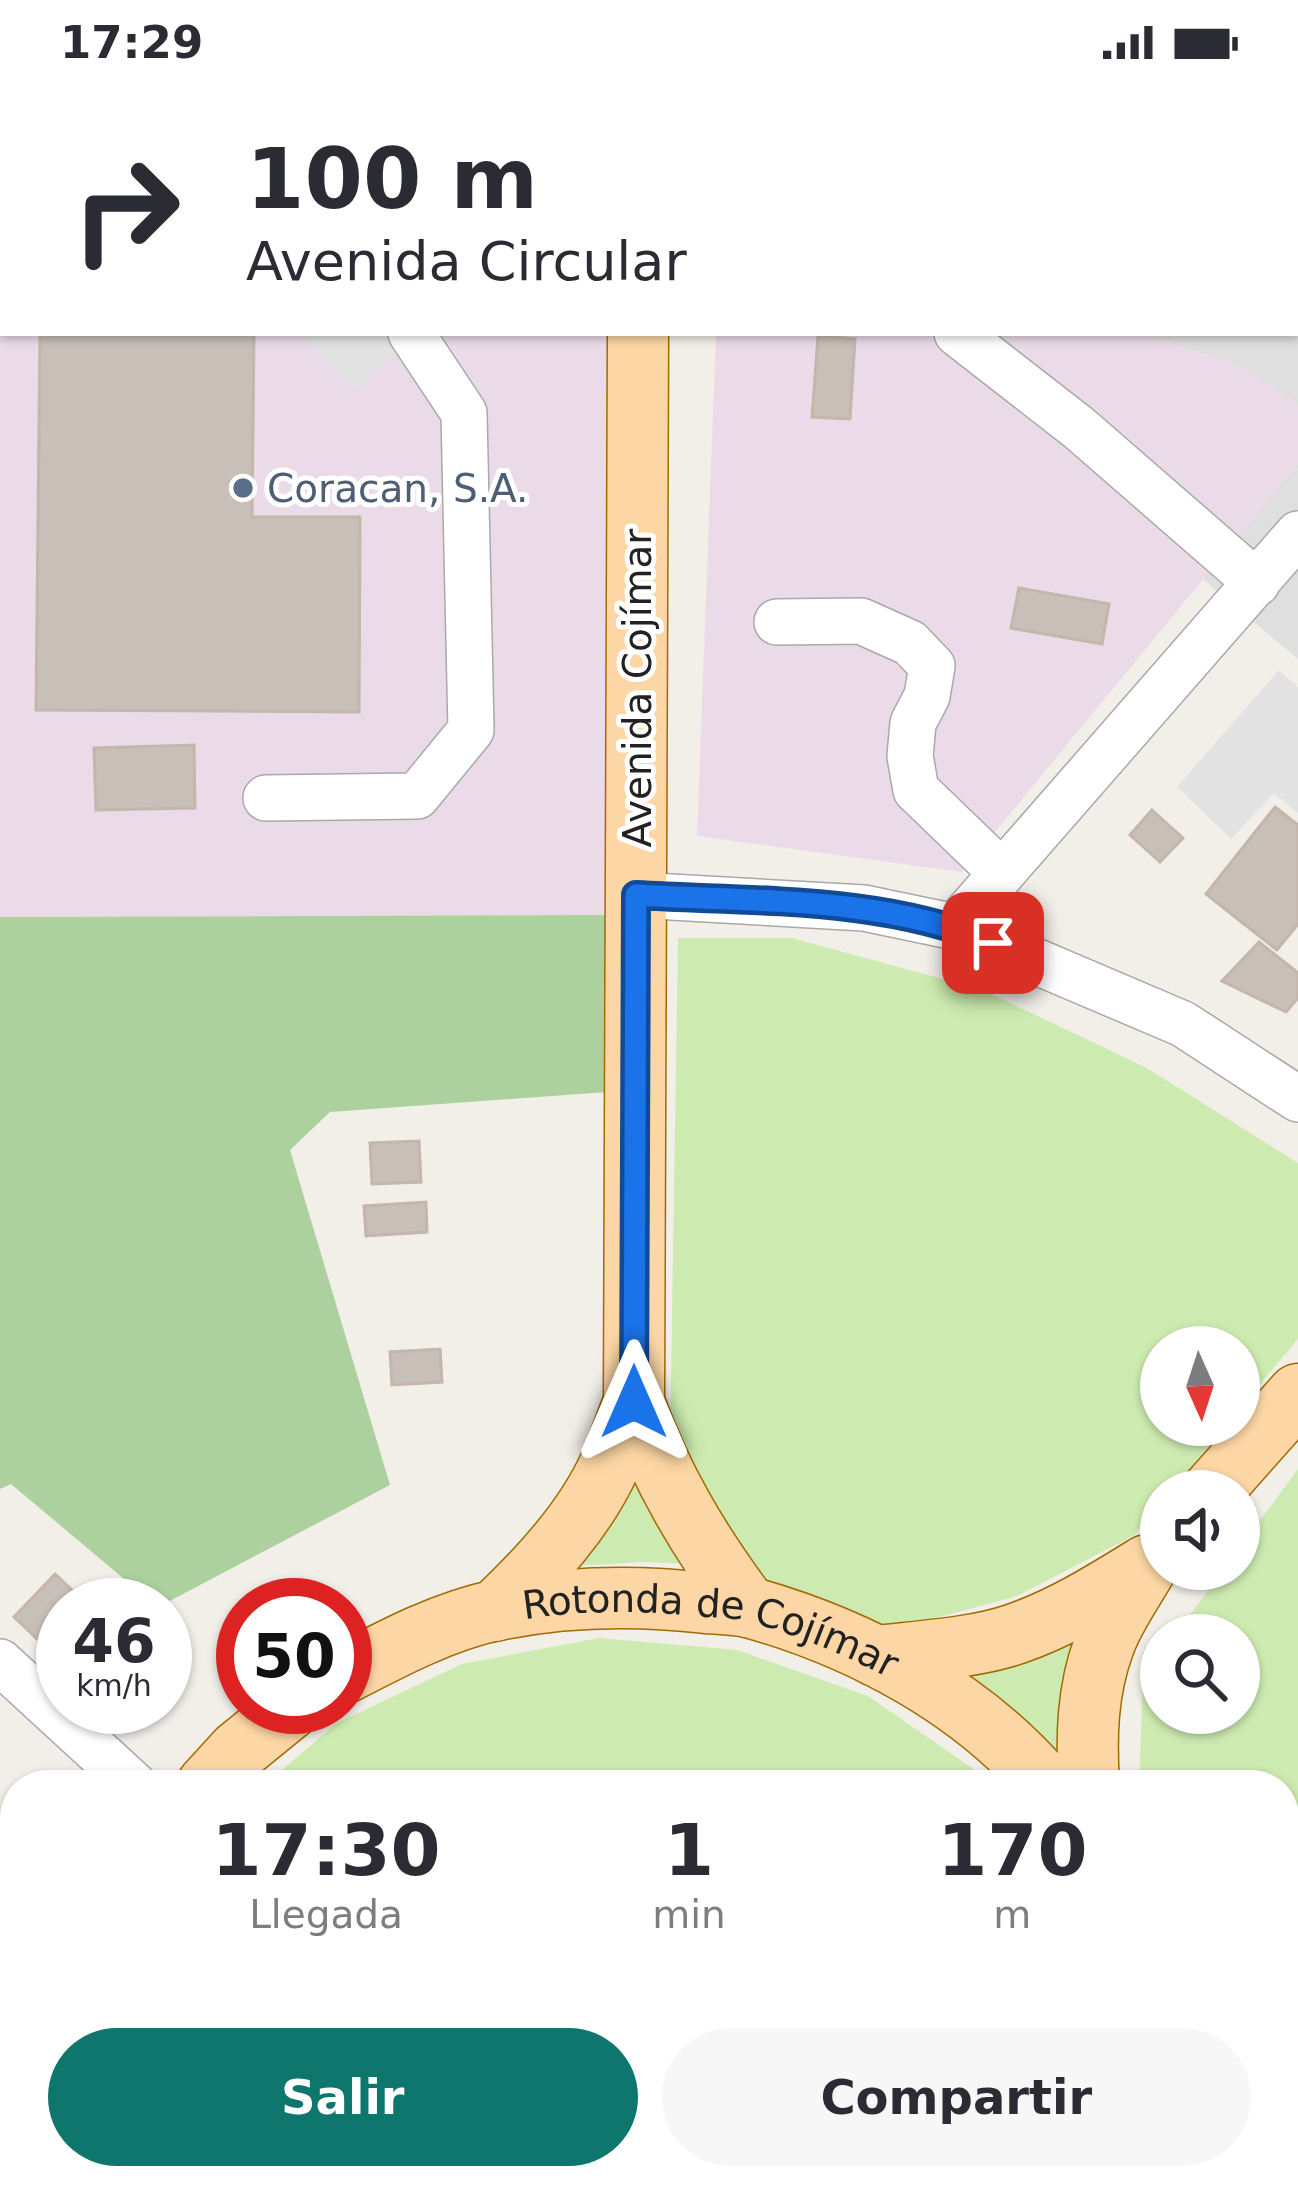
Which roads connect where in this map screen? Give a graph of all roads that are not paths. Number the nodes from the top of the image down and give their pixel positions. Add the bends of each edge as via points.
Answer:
1 (413, 336) edge
2 (638, 336) edge
3 (961, 336) edge
4 (1298, 534) edge
5 (1257, 583) junction
6 (777, 622) dead end
7 (266, 798) dead end
8 (1002, 873) junction
9 (636, 895) junction
10 (955, 927) junction
11 (1298, 1099) edge
12 (1298, 1394) edge
13 (634, 1402) junction
14 (1231, 1470) edge
15 (1140, 1566) edge
16 (1140, 1581) edge
17 (748, 1607) junction
18 (495, 1611) junction
19 (876, 1656) junction
20 (372, 1659) edge
21 (0, 1662) edge
22 (259, 1734) edge
23 (118, 1770) edge
24 (221, 1770) edge
25 (1031, 1770) edge
26 (1088, 1770) edge

1 - 7 street via 464,413 471,730 417,796
2 - 9 main road, Avenida Cojímar
3 - 5 street
4 - 5 street
5 - 8 street
6 - 8 street via 862,621 910,643 932,666 913,723 916,790
8 - 10 street
9 - 10 street via 864,908
9 - 13 main road, Avenida Cojímar
10 - 11 street via 1183,1024
12 - 14 main road
13 - 17 main road, Avenida Cojímar via 684,1514
13 - 18 main road, Avenida Cojímar via 609,1468 575,1521
15 - 19 main road via 1089,1601 1013,1635
16 - 26 main road via 1104,1642
17 - 18 main road, Rotonda de Cojímar via 620,1597
17 - 19 main road, Rotonda de Cojímar
18 - 20 main road, Rotonda de Cojímar
19 - 25 main road, Rotonda de Cojímar via 964,1710
21 - 23 street
22 - 24 main road

